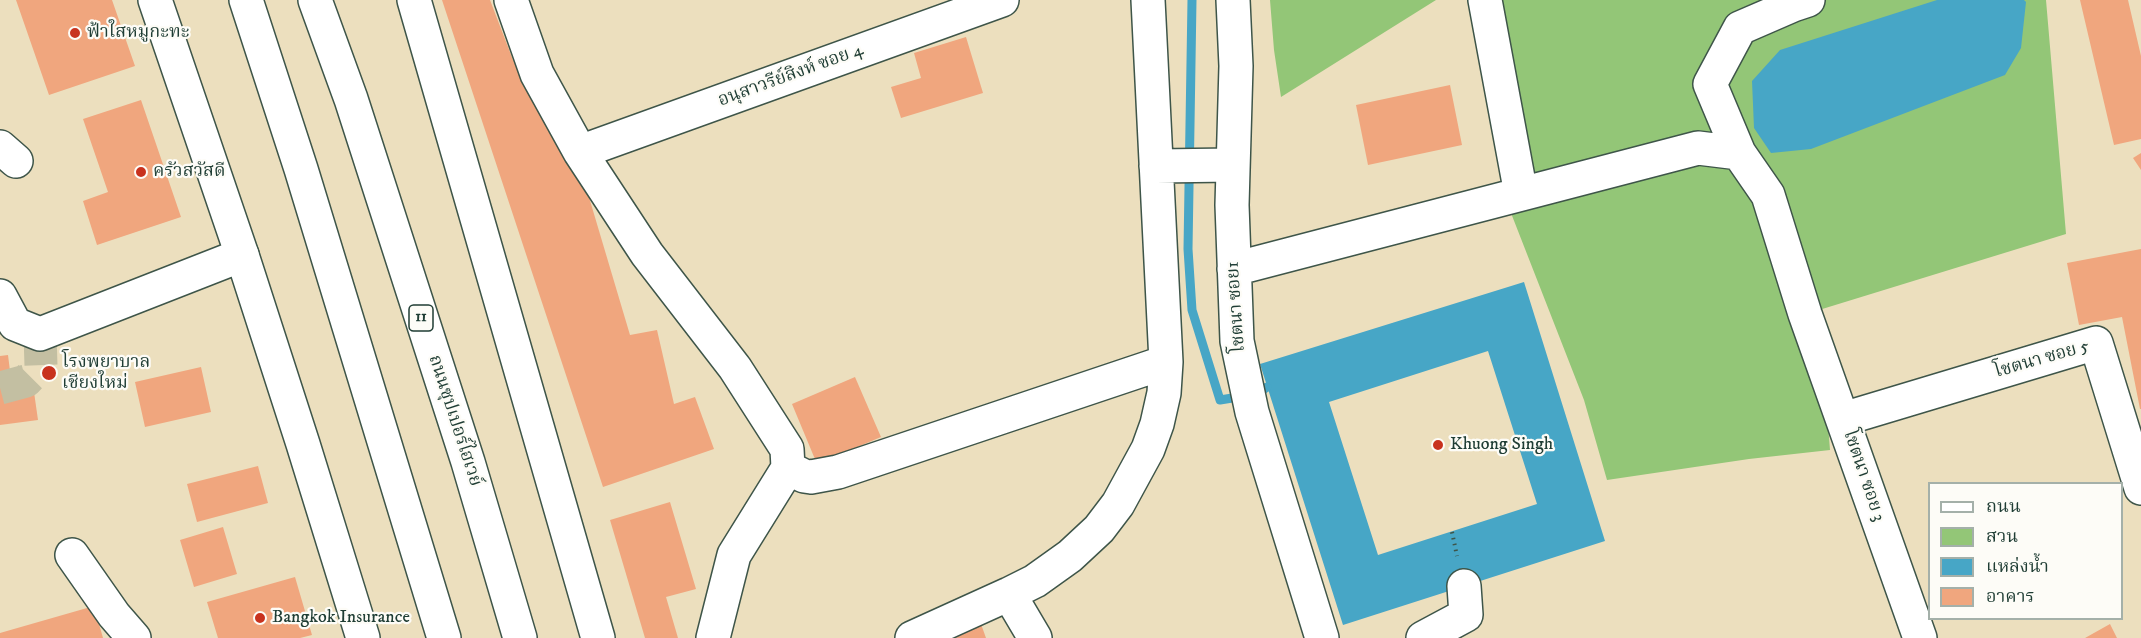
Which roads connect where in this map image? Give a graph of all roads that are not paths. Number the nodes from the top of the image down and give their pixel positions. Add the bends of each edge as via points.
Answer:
1 (155, 0) edge
2 (246, 0) edge
3 (315, 0) edge
4 (414, 0) edge
5 (511, 0) edge
6 (1002, 0) edge
7 (1148, 0) edge
8 (1233, 0) edge
9 (1485, 0) edge
10 (1808, 0) edge
11 (580, 152) junction
12 (1739, 153) junction
13 (1233, 165) junction
14 (1156, 166) junction
15 (1521, 194) junction
16 (242, 255) junction
17 (1234, 269) junction
18 (0, 296) edge
19 (1166, 362) junction
20 (1843, 419) junction
21 (788, 468) junction
22 (2141, 488) edge
23 (72, 555) dead end
24 (1464, 586) dead end
25 (1009, 594) junction
26 (134, 638) edge
27 (363, 638) edge
28 (444, 638) edge
29 (520, 638) edge
30 (598, 638) edge
31 (713, 638) edge
32 (912, 638) edge
33 (1035, 638) edge
34 (1322, 638) edge
35 (1423, 638) edge
36 (1920, 638) edge

1 - 16 main road
2 - 28 main road
3 - 29 main road, ถนนซุปเปอร์ไฮเวย์ / 11 via 351,99 468,462
4 - 30 main road
5 - 11 main road via 537,74
6 - 11 main road, อนุสาวรีย์สิงห์ ซอย 4
7 - 14 main road
8 - 13 main road, โชตนา ซอย1
9 - 15 main road
10 - 12 main road, โชตนา ซอย 3 via 1740,28 1710,84
11 - 21 main road via 648,254 758,402 787,449
12 - 15 main road via 1698,148
12 - 20 main road, โชตนา ซอย 3 via 1768,195
13 - 14 main road
13 - 17 main road, โชตนา ซอย1
14 - 19 main road
15 - 17 main road
16 - 18 main road via 40,334 15,324
16 - 27 main road
17 - 34 main road, โชตนา ซอย1 via 1237,341 1252,412
19 - 21 main road via 838,472 811,477
19 - 25 main road via 1157,424 1118,504 1070,556
20 - 22 main road, โชตนา ซอย 5 via 2096,344
20 - 36 main road, โชตนา ซอย 3
21 - 31 main road via 734,555
23 - 26 main road
24 - 35 main road via 1466,615
25 - 32 main road
25 - 33 main road

